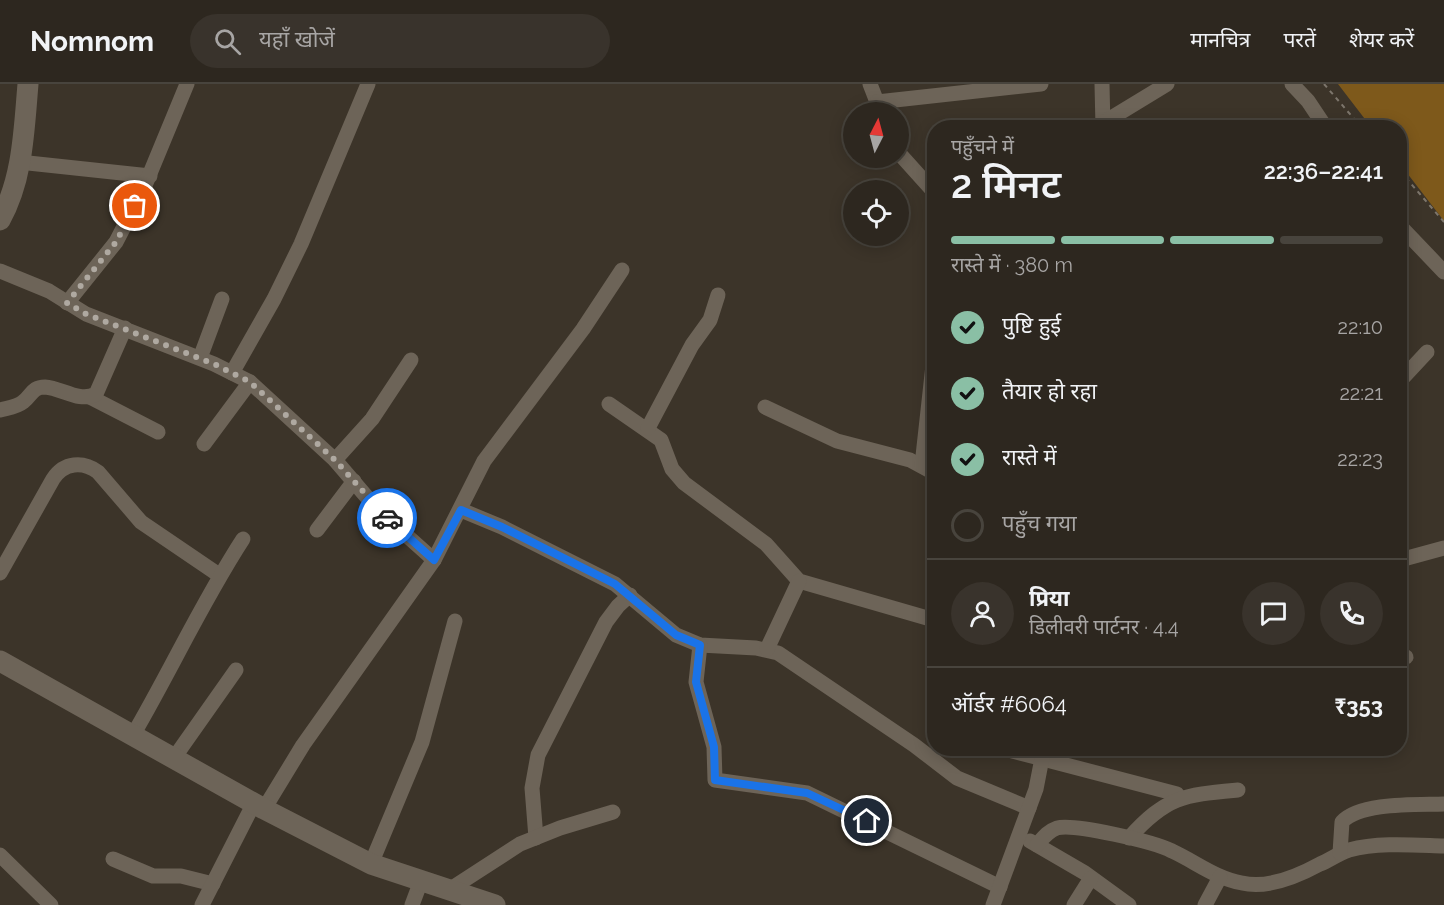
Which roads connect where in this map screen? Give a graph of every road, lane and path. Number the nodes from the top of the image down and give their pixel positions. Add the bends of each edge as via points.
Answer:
1 (28, 84) edge
2 (187, 84) edge
3 (368, 84) edge
4 (870, 84) edge
5 (1041, 84) edge
6 (1102, 84) edge
7 (1167, 84) edge
8 (1292, 84) edge
9 (1324, 84) edge
10 (875, 102) edge
11 (909, 103) edge
12 (1103, 120) edge
13 (1111, 120) edge
14 (1321, 120) edge
15 (1355, 120) edge
16 (19, 162) junction
17 (909, 164) edge
18 (150, 176) junction
19 (1407, 179) edge
20 (927, 184) edge
21 (0, 220) edge
22 (1444, 222) edge
23 (1407, 233) edge
24 (622, 270) dead end
25 (0, 272) edge
26 (1444, 272) edge
27 (718, 295) dead end
28 (222, 299) dead end
29 (67, 303) junction
30 (125, 328) junction
31 (1427, 352) dead end
32 (200, 358) junction
33 (411, 360) dead end
34 (232, 373) junction
35 (1407, 373) edge
36 (250, 382) junction
37 (90, 397) junction
38 (609, 404) dead end
39 (765, 407) dead end
40 (0, 410) edge
41 (648, 428) junction
42 (158, 432) dead end
43 (204, 444) dead end
44 (335, 460) junction
45 (927, 469) edge
46 (354, 482) junction
47 (461, 510) junction
48 (316, 530) dead end
49 (243, 539) dead end
50 (1444, 548) edge
51 (1407, 558) edge
52 (434, 560) junction
53 (0, 573) edge
54 (219, 575) junction
55 (799, 581) junction
56 (630, 596) junction
57 (927, 618) edge
58 (455, 621) dead end
59 (700, 645) junction
60 (767, 649) junction
61 (0, 661) edge
62 (236, 670) dead end
63 (133, 735) junction
64 (927, 755) edge
65 (928, 756) edge
66 (1043, 756) edge
67 (1050, 756) edge
68 (174, 758) junction
69 (1238, 790) dead end
70 (1177, 794) dead end
71 (1444, 804) edge
72 (259, 806) junction
73 (1029, 808) junction
74 (613, 812) dead end
75 (1019, 835) junction
76 (536, 838) junction
77 (1129, 838) junction
78 (1037, 845) junction
79 (1444, 846) edge
80 (1340, 853) junction
81 (0, 855) edge
82 (113, 859) dead end
83 (371, 864) junction
84 (1220, 877) junction
85 (1091, 878) junction
86 (421, 881) junction
87 (213, 884) junction
88 (1000, 887) junction
89 (449, 890) junction
90 (51, 905) edge
91 (202, 905) edge
92 (412, 905) edge
93 (495, 905) edge
94 (993, 905) edge
95 (1074, 905) edge
96 (1129, 905) edge
97 (1205, 905) edge

1 - 16 street
2 - 18 street
3 - 34 street via 302,243
4 - 10 street
5 - 11 street
6 - 12 street
7 - 13 street
8 - 14 street
9 - 15 path
16 - 18 street
16 - 21 street via 8,207
17 - 20 street
18 - 29 street via 116,242
19 - 22 path
23 - 26 street
24 - 47 street via 484,461
25 - 29 street via 49,291
27 - 41 street via 710,320 692,345
28 - 32 street
29 - 30 street
30 - 32 street
30 - 37 street via 102,386
31 - 35 street
32 - 34 street
33 - 44 street via 372,419
34 - 36 street
36 - 43 street
36 - 44 street
37 - 40 street via 38,388 23,402
37 - 42 street
38 - 41 street
39 - 45 street via 837,441
41 - 55 street via 661,440 672,469 684,483 766,544
44 - 46 street
46 - 48 street
46 - 52 street via 377,509
47 - 52 street
47 - 56 street via 615,584
49 - 54 street
50 - 51 street
52 - 72 street
53 - 54 street via 59,470 74,465 98,472 141,522
54 - 63 street
55 - 57 street
55 - 60 street
56 - 59 street via 676,635
56 - 76 street via 606,622 538,755 532,788
58 - 83 street via 422,742
59 - 60 street
59 - 88 street via 696,682 714,747 715,780 807,793
60 - 64 street
61 - 63 street
62 - 68 street
63 - 68 street
65 - 73 street via 957,778
66 - 73 street
67 - 70 street
68 - 72 street
69 - 77 street via 1179,798 1150,815
71 - 80 street via 1352,813 1342,822
72 - 83 street
72 - 87 street
73 - 75 street
74 - 76 street
75 - 78 street
75 - 88 street
76 - 89 street via 520,844
77 - 78 street via 1063,826 1048,832
77 - 84 street via 1172,851
78 - 85 street
79 - 80 street via 1396,844
80 - 84 street via 1317,866 1261,885
81 - 90 street
82 - 87 street via 153,876 181,876
83 - 86 street
84 - 97 street
85 - 95 street
85 - 96 street
86 - 89 street
86 - 92 street
87 - 91 street
88 - 94 street
89 - 93 street

